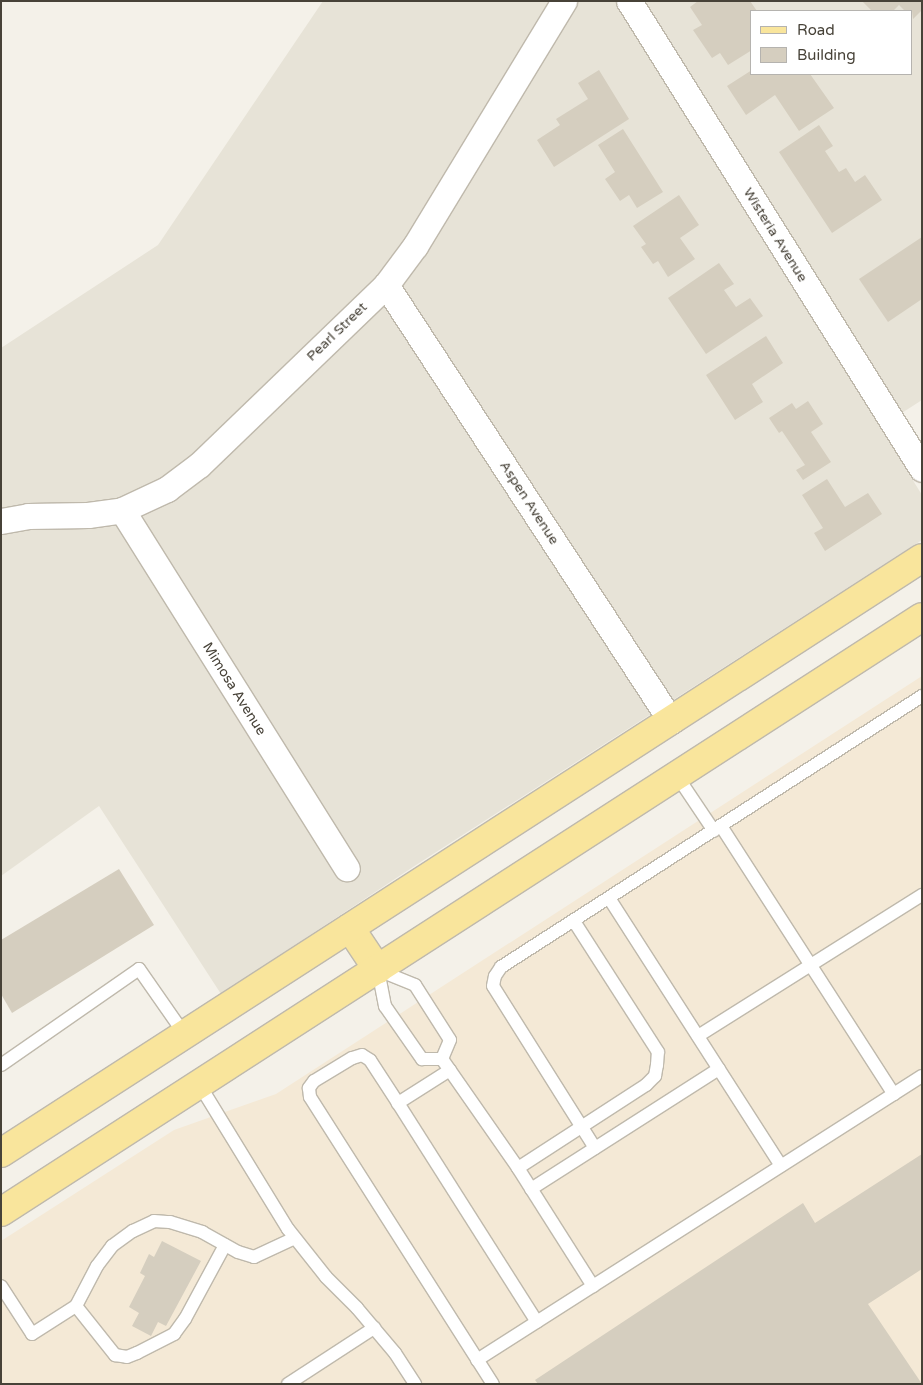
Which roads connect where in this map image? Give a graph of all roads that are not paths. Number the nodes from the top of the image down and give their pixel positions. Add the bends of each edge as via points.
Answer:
1 (564, 1) edge
2 (629, 1) edge
3 (386, 285) junction
4 (922, 469) edge
5 (122, 510) junction
6 (1, 521) edge
7 (922, 558) edge
8 (922, 617) edge
9 (922, 696) edge
10 (671, 721) junction
11 (677, 776) junction
12 (717, 828) junction
13 (347, 868) dead end
14 (922, 895) edge
15 (609, 898) junction
16 (574, 921) junction
17 (350, 928) junction
18 (811, 965) junction
19 (378, 970) junction
20 (185, 1035) junction
21 (698, 1036) junction
22 (442, 1059) junction
23 (1, 1065) edge
24 (720, 1069) junction
25 (450, 1070) junction
26 (922, 1076) edge
27 (199, 1084) junction
28 (894, 1094) junction
29 (398, 1103) junction
30 (582, 1127) junction
31 (4, 1146) edge
32 (595, 1148) junction
33 (781, 1166) junction
34 (518, 1168) junction
35 (531, 1189) junction
36 (1, 1212) edge
37 (295, 1238) junction
38 (225, 1245) junction
39 (1, 1286) edge
40 (593, 1286) junction
41 (76, 1306) junction
42 (537, 1322) junction
43 (374, 1328) junction
44 (477, 1360) junction
45 (288, 1384) edge
46 (415, 1384) edge
47 (493, 1384) edge

1 - 3 street, Pearl Street via 415,246
2 - 4 street, Wisteria Avenue
3 - 5 street, Pearl Street via 199,465 167,488
3 - 10 street, Aspen Avenue
5 - 6 street, Pearl Street via 88,515 28,516
5 - 13 street, Mimosa Avenue
7 - 10 main road
8 - 11 main road
9 - 12 lane
10 - 17 main road
11 - 12 lane
11 - 19 main road
12 - 15 lane
12 - 18 lane
14 - 18 lane
15 - 16 lane
15 - 21 lane
16 - 30 lane via 658,1052 655,1076 646,1085
16 - 30 lane via 501,968 493,986
17 - 19 main road
17 - 20 main road
18 - 21 lane
18 - 28 lane
19 - 22 lane via 385,1006 422,1059
19 - 22 lane via 415,985 450,1040
19 - 27 main road
20 - 23 lane via 140,969
20 - 31 main road
21 - 24 lane
22 - 25 lane
24 - 32 lane
24 - 33 lane
25 - 29 lane
25 - 34 lane
26 - 28 lane
27 - 36 main road
27 - 37 lane
28 - 33 lane
29 - 42 lane
29 - 44 lane via 370,1060 362,1055 314,1081 309,1088 310,1097
30 - 32 lane
30 - 34 lane
32 - 35 lane
33 - 40 lane
34 - 35 lane
35 - 40 lane
37 - 38 lane via 254,1256
37 - 43 lane
38 - 41 lane via 202,1232 170,1222 154,1221 132,1231 112,1246 97,1266
38 - 41 lane via 174,1334 137,1353 127,1357 115,1354
39 - 41 lane via 32,1334
40 - 42 lane
42 - 44 lane
43 - 45 lane
43 - 46 lane
44 - 47 lane

